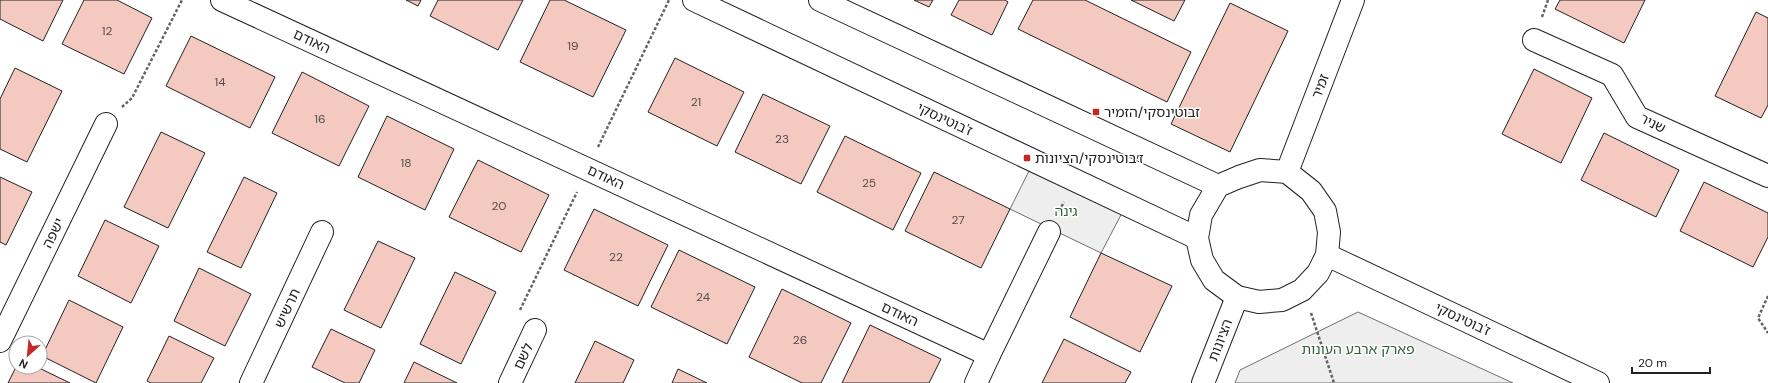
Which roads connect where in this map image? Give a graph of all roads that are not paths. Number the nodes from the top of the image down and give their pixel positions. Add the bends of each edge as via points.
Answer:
1 (222, 0) edge
2 (694, 0) edge
3 (820, 0) edge
4 (1353, 0) edge
5 (1534, 40) dead end
6 (106, 124) road end
7 (1288, 172) junction
8 (1768, 176) edge
9 (1218, 186) junction
10 (322, 232) dead end
11 (1049, 232) road end
12 (1197, 238) junction
13 (1327, 255) junction
14 (1237, 297) junction
15 (535, 330) road end
16 (0, 341) edge
17 (989, 355) junction
18 (251, 383) edge
19 (510, 383) edge
20 (976, 383) edge
21 (1203, 383) edge
22 (1598, 383) edge

1 - 17 street, האודם
2 - 12 street, ז'בוטינסקי
3 - 9 street
4 - 7 street, זמיר
5 - 8 street, שניר via 1612,75 1637,117
6 - 16 street, ישפה
7 - 9 street via 1260,170
7 - 13 street via 1311,191 1325,211 1329,232
9 - 12 street via 1201,215
10 - 18 street, תרשיש
11 - 17 street
12 - 14 street via 1202,260 1214,280
13 - 14 street via 1318,273 1302,290 1282,300 1259,302
13 - 22 street, ז'בוטינסקי
14 - 21 street, הציונות
15 - 19 street, לשם
17 - 20 street

